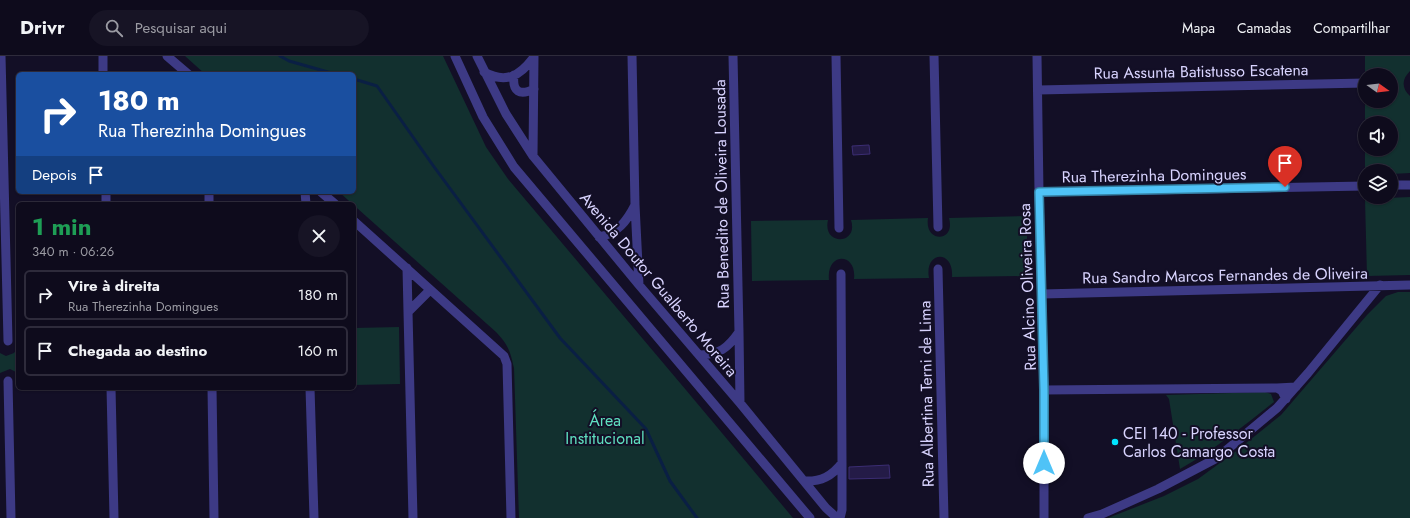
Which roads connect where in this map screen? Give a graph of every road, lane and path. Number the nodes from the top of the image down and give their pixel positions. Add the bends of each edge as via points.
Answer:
1 (1, 56) edge
2 (102, 56) edge
3 (167, 56) edge
4 (454, 56) edge
5 (477, 56) edge
6 (632, 56) edge
7 (733, 56) edge
8 (836, 56) edge
9 (934, 56) edge
10 (1037, 56) edge
11 (534, 57) edge
12 (103, 72) edge
13 (186, 72) edge
14 (484, 72) junction
15 (514, 76) junction
16 (1358, 83) edge
17 (534, 89) junction
18 (1038, 90) junction
19 (532, 156) junction
20 (1398, 185) edge
21 (1410, 185) edge
22 (1358, 186) edge
23 (1039, 192) junction
24 (323, 194) edge
25 (330, 202) edge
26 (635, 205) junction
27 (356, 223) edge
28 (938, 227) dead end
29 (840, 228) dead end
30 (599, 237) junction
31 (407, 268) junction
32 (938, 269) dead end
33 (841, 274) dead end
34 (639, 285) junction
35 (1410, 285) edge
36 (1380, 286) junction
37 (430, 290) junction
38 (1042, 294) junction
39 (408, 312) junction
40 (739, 332) junction
41 (8, 341) dead end
42 (699, 355) junction
43 (8, 381) dead end
44 (1296, 387) junction
45 (1277, 388) junction
46 (111, 390) edge
47 (212, 390) edge
48 (310, 390) edge
49 (1044, 390) junction
50 (1286, 398) junction
51 (740, 403) junction
52 (842, 463) junction
53 (804, 481) junction
54 (11, 518) edge
55 (114, 518) edge
56 (214, 518) edge
57 (314, 518) edge
58 (412, 518) edge
59 (511, 518) edge
60 (810, 518) edge
61 (837, 518) edge
62 (840, 518) edge
63 (944, 518) edge
64 (1044, 518) edge
65 (1088, 518) edge

1 - 41 street
2 - 12 street
3 - 13 street
4 - 60 street via 483,117 514,167
5 - 14 street, Avenida Doutor Gualberto Moreira
6 - 26 street
7 - 40 street, Rua Benedito de Oliveira Lousada
8 - 29 street
9 - 28 street
10 - 18 street, Rua Alcino Oliveira Rosa
11 - 15 street via 526,68
11 - 17 street
14 - 15 street via 501,78
14 - 19 street, Avenida Doutor Gualberto Moreira
15 - 17 street via 516,90 526,93
16 - 18 street, Rua Assunta Batistusso Escatena
17 - 19 street
18 - 23 street, Rua Alcino Oliveira Rosa
19 - 30 street, Avenida Doutor Gualberto Moreira
20 - 21 street
22 - 23 street, Rua Therezinha Domingues
23 - 38 street, Rua Alcino Oliveira Rosa
24 - 25 street
26 - 30 street via 621,226 606,236
26 - 34 street
27 - 31 street
30 - 34 street, Avenida Doutor Gualberto Moreira
31 - 37 street
31 - 39 street
32 - 63 street, Rua Albertina Terni de Lima
33 - 52 street
34 - 42 street, Avenida Doutor Gualberto Moreira
35 - 36 street, Rua Sandro Marcos Fernandes de Oliveira
36 - 38 street, Rua Sandro Marcos Fernandes de Oliveira
36 - 44 street
37 - 39 street
37 - 59 street via 504,356 507,364
38 - 49 street, Rua Alcino Oliveira Rosa
39 - 58 street
40 - 42 street, Rua Benedito de Oliveira Lousada via 722,350 711,355
40 - 51 street, Rua Benedito de Oliveira Lousada
42 - 51 street, Avenida Doutor Gualberto Moreira
43 - 54 street
44 - 45 street
44 - 50 street
45 - 49 street
45 - 50 street
46 - 55 street
47 - 56 street
48 - 57 street
49 - 64 street, Rua Alcino Oliveira Rosa
50 - 65 street via 1250,432 1216,458 1158,489
51 - 53 street, Avenida Doutor Gualberto Moreira
52 - 53 street via 828,477
52 - 62 street
53 - 61 street, Avenida Doutor Gualberto Moreira

